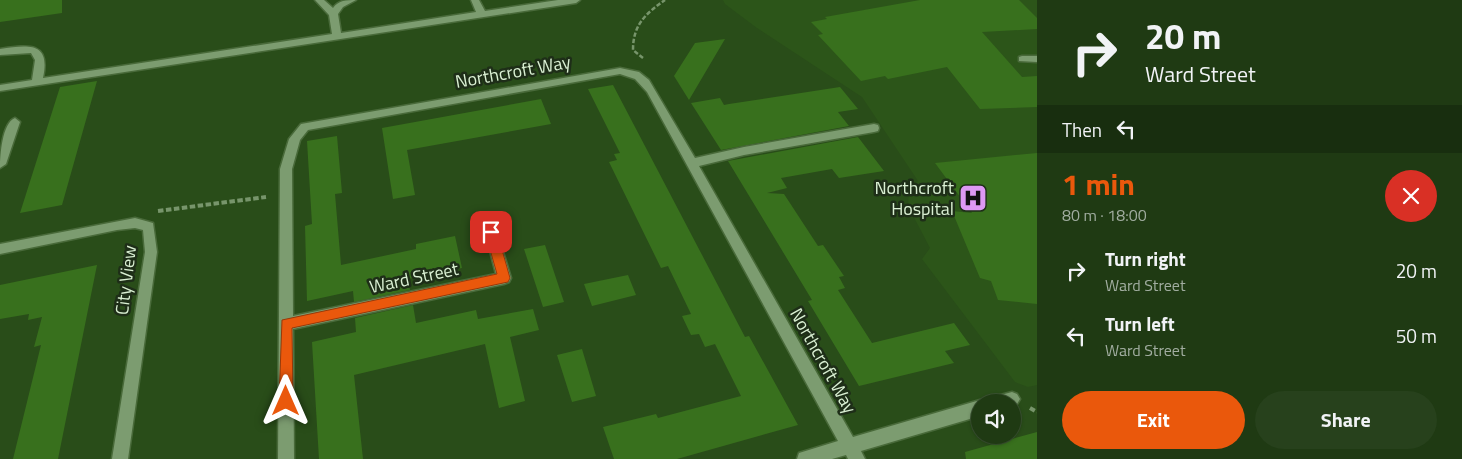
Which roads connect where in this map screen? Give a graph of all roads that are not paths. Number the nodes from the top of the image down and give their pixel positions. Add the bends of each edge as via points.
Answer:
1 (320, 0) edge
2 (352, 0) edge
3 (475, 0) edge
4 (576, 0) edge
5 (481, 13) junction
6 (333, 14) junction
7 (337, 37) junction
8 (0, 52) edge
9 (1022, 59) dead end
10 (1037, 59) edge
11 (37, 82) junction
12 (0, 88) edge
13 (15, 122) dead end
14 (874, 128) dead end
15 (692, 163) junction
16 (0, 164) edge
17 (491, 232) dead end
18 (0, 249) edge
19 (286, 324) junction
20 (971, 411) edge
21 (854, 452) edge
22 (120, 459) edge
23 (286, 459) edge
24 (805, 459) edge

1 - 6 street
2 - 6 street via 340,5
3 - 5 street
4 - 5 street
5 - 7 street
6 - 7 street
7 - 11 street
8 - 11 street via 20,49 37,52 41,57
9 - 10 street
11 - 12 street
13 - 16 street
14 - 15 street
15 - 19 street, Northcroft Way via 645,80 620,71 305,127 295,139 286,169
15 - 21 street, Northcroft Way
17 - 19 street, Ward Street via 504,278
18 - 22 street, City View via 135,223 150,227 151,252
19 - 23 street, Northcroft Way
20 - 21 street
21 - 24 street

